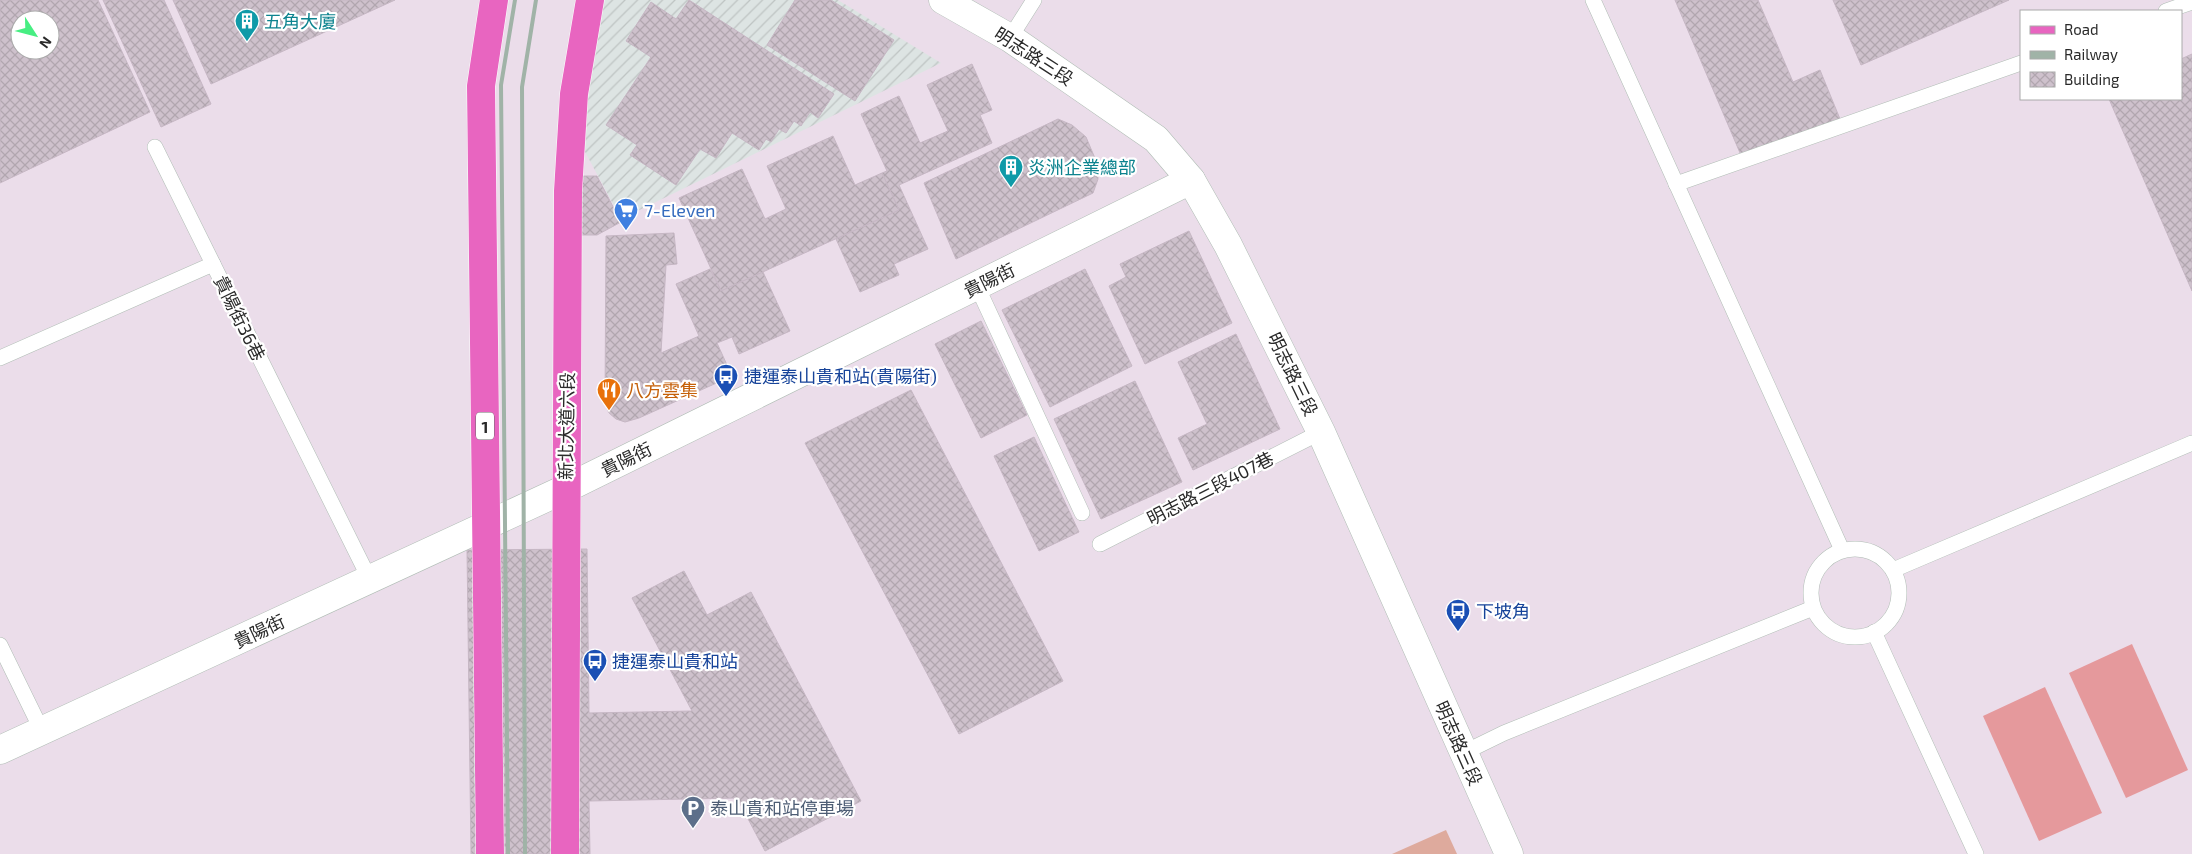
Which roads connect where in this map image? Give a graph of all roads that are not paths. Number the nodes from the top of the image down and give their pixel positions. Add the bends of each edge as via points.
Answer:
1 (494, 0) edge
2 (590, 0) edge
3 (943, 0) edge
4 (1034, 0) edge
5 (1593, 0) edge
6 (2192, 2) edge
7 (2169, 10) edge
8 (1010, 38) junction
9 (2020, 63) edge
10 (155, 147) dead end
11 (1191, 180) junction
12 (1676, 184) junction
13 (213, 264) junction
14 (977, 286) junction
15 (0, 358) edge
16 (1321, 432) junction
17 (2192, 443) edge
18 (565, 489) junction
19 (1082, 513) dead end
20 (486, 525) junction
21 (1100, 544) dead end
22 (1842, 550) junction
23 (1893, 570) junction
24 (370, 580) junction
25 (1813, 608) junction
26 (1874, 632) junction
27 (0, 645) edge
28 (42, 731) junction
29 (0, 750) edge
30 (1463, 753) junction
31 (490, 854) edge
32 (565, 854) edge
33 (1509, 854) edge
34 (1976, 854) edge

1 - 20 main road, 1 via 481,86
2 - 18 main road, 新北大道六段 via 574,94 568,191
3 - 8 street, 明志路三段
4 - 8 lane
5 - 12 lane
6 - 7 lane
8 - 11 street, 明志路三段 via 1156,138
9 - 12 lane
10 - 13 lane
11 - 14 street, 貴陽街
11 - 16 street, 明志路三段 via 1228,245
12 - 22 lane
13 - 15 lane, 貴陽街36巷
13 - 24 lane, 貴陽街36巷
14 - 18 street, 貴陽街
14 - 19 lane
16 - 21 lane, 明志路三段407巷
16 - 30 street, 明志路三段
17 - 23 lane
18 - 20 street, 貴陽街
18 - 32 main road, 新北大道六段
20 - 24 street, 貴陽街
20 - 31 main road, 1
22 - 23 lane via 1870,552
22 - 25 lane via 1819,567 1810,594
23 - 26 lane via 1898,583 1894,612 1886,624
24 - 28 street, 貴陽街
25 - 26 lane via 1820,621 1845,636 1860,637
25 - 30 lane via 1504,733
26 - 34 lane
27 - 28 lane
28 - 29 street, 貴陽街
30 - 33 street, 明志路三段

